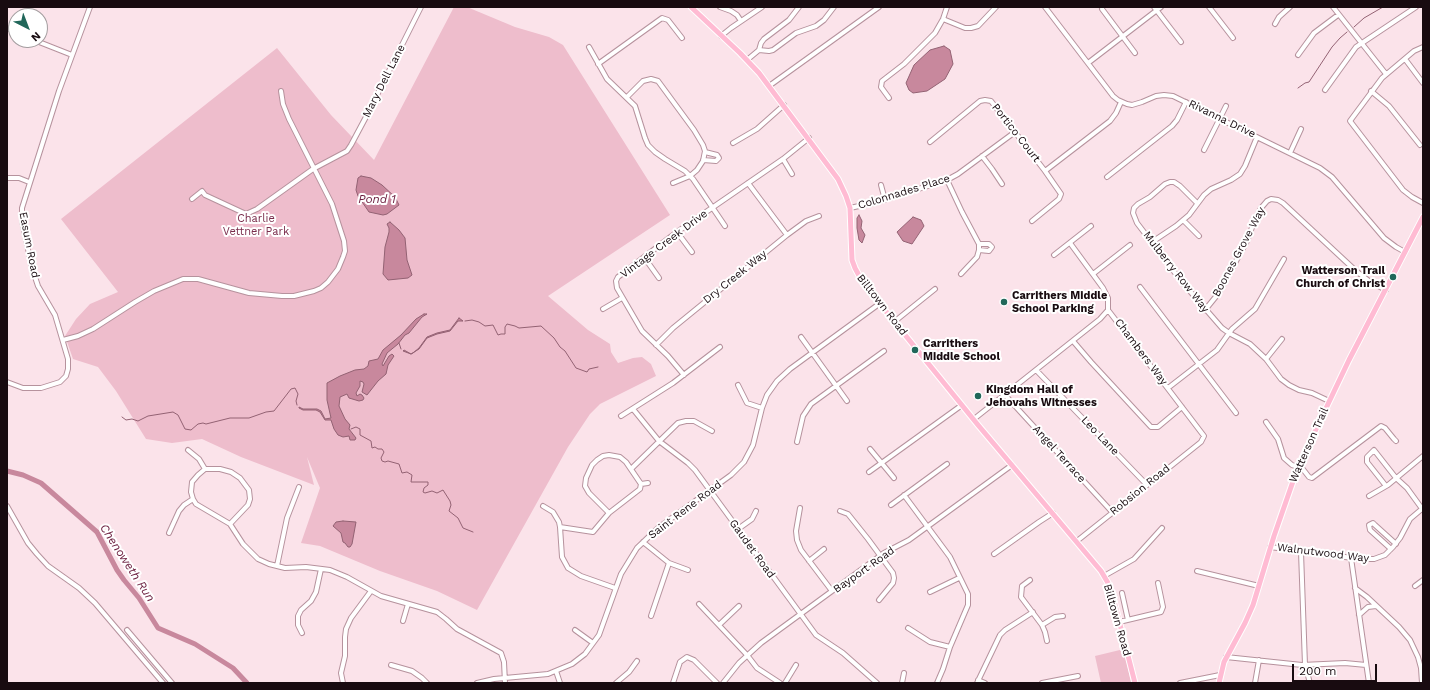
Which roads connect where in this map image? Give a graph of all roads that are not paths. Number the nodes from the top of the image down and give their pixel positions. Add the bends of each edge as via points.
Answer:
1 (90, 7) edge
2 (421, 7) edge
3 (691, 7) edge
4 (720, 7) edge
5 (762, 7) edge
6 (799, 7) edge
7 (834, 7) edge
8 (879, 7) edge
9 (947, 7) edge
10 (996, 7) edge
11 (1045, 7) edge
12 (1161, 7) edge
13 (1209, 7) edge
14 (1282, 7) edge
15 (1290, 7) edge
16 (1333, 7) edge
17 (1416, 7) edge
18 (1102, 9) dead end
19 (1155, 9) edge
20 (1286, 11) junction
21 (1338, 15) junction
22 (943, 19) junction
23 (741, 21) junction
24 (1275, 24) dead end
25 (721, 36) junction
26 (1123, 36) junction
27 (682, 38) dead end
28 (1233, 38) dead end
29 (1181, 42) dead end
30 (1361, 43) junction
31 (48, 46) edge
32 (588, 47) dead end
33 (1423, 47) edge
34 (759, 50) junction
35 (1135, 53) dead end
36 (72, 55) junction
37 (1298, 55) dead end
38 (1405, 59) junction
39 (747, 60) junction
40 (1088, 63) junction
41 (598, 64) junction
42 (1386, 74) junction
43 (1423, 83) edge
44 (769, 86) junction
45 (281, 90) dead end
46 (1325, 90) dead end
47 (1371, 91) junction
48 (627, 97) junction
49 (889, 98) dead end
50 (1121, 102) junction
51 (1186, 102) junction
52 (784, 105) junction
53 (1226, 106) dead end
54 (1220, 118) junction
55 (1301, 129) dead end
56 (1015, 132) junction
57 (1257, 137) junction
58 (809, 138) junction
59 (930, 142) dead end
60 (733, 143) dead end
61 (1420, 145) dead end
62 (1204, 150) dead end
63 (705, 152) junction
64 (1290, 153) junction
65 (982, 156) junction
66 (783, 159) junction
67 (703, 160) junction
68 (313, 169) junction
69 (1045, 171) junction
70 (792, 174) dead end
71 (690, 176) junction
72 (1107, 177) dead end
73 (7, 178) edge
74 (947, 180) junction
75 (29, 182) junction
76 (673, 183) dead end
77 (748, 183) junction
78 (1002, 184) dead end
79 (881, 185) dead end
80 (192, 199) dead end
81 (885, 200) junction
82 (1197, 203) junction
83 (1423, 203) edge
84 (711, 208) junction
85 (850, 208) junction
86 (818, 216) dead end
87 (1423, 217) edge
88 (1183, 220) junction
89 (1032, 221) dead end
90 (725, 226) dead end
91 (1091, 226) dead end
92 (677, 232) junction
93 (787, 235) junction
94 (1199, 236) dead end
95 (1152, 242) junction
96 (1070, 243) junction
97 (979, 244) junction
98 (1130, 245) dead end
99 (979, 250) junction
100 (692, 252) dead end
101 (1405, 252) junction
102 (1054, 255) dead end
103 (644, 257) junction
104 (1284, 260) dead end
105 (961, 274) dead end
106 (1093, 274) junction
107 (659, 278) dead end
108 (1140, 287) dead end
109 (935, 289) dead end
110 (1386, 290) junction
111 (622, 298) junction
112 (879, 304) junction
113 (603, 309) dead end
114 (1108, 310) junction
115 (1205, 310) junction
116 (894, 322) junction
117 (1229, 333) junction
118 (802, 337) dead end
119 (1282, 339) dead end
120 (63, 340) junction
121 (1073, 341) junction
122 (656, 345) junction
123 (720, 347) dead end
124 (884, 351) dead end
125 (812, 352) junction
126 (1266, 359) junction
127 (1199, 364) junction
128 (1036, 370) junction
129 (684, 375) junction
130 (7, 382) edge
131 (738, 385) dead end
132 (836, 386) junction
133 (1168, 388) junction
134 (1005, 395) junction
135 (847, 401) dead end
136 (1329, 401) junction
137 (962, 405) junction
138 (1182, 407) junction
139 (762, 408) junction
140 (633, 409) junction
141 (1236, 413) dead end
142 (621, 416) dead end
143 (974, 419) junction
144 (1266, 422) dead end
145 (712, 431) dead end
146 (1203, 439) joint
147 (659, 441) junction
148 (1396, 441) dead end
149 (797, 442) dead end
150 (870, 448) dead end
151 (188, 450) dead end
152 (1423, 456) edge
153 (882, 463) junction
154 (947, 464) dead end
155 (1012, 465) junction
156 (1298, 466) junction
157 (205, 469) junction
158 (631, 469) junction
159 (869, 472) dead end
160 (894, 478) dead end
161 (1396, 478) junction
162 (648, 483) dead end
163 (641, 484) junction
164 (1147, 485) junction
165 (1386, 486) junction
166 (299, 487) dead end
167 (710, 491) junction
168 (904, 495) junction
169 (1369, 496) dead end
170 (193, 499) junction
171 (891, 505) dead end
172 (7, 506) edge
173 (544, 506) dead end
174 (800, 508) dead end
175 (1423, 509) edge
176 (756, 511) dead end
177 (840, 511) dead end
178 (609, 513) junction
179 (1053, 513) junction
180 (1113, 513) junction
181 (230, 524) junction
182 (560, 527) junction
183 (928, 527) junction
184 (1162, 528) dead end
185 (738, 529) junction
186 (169, 534) dead end
187 (1077, 541) junction
188 (643, 542) junction
189 (1396, 544) junction
190 (1270, 547) junction
191 (824, 549) dead end
192 (1391, 549) junction
193 (1301, 552) junction
194 (994, 554) dead end
195 (880, 556) junction
196 (1350, 558) junction
197 (809, 561) junction
198 (669, 563) junction
199 (277, 566) junction
200 (321, 569) junction
201 (688, 570) dead end
202 (1197, 571) dead end
203 (1104, 576) junction
204 (959, 578) junction
205 (1030, 580) dead end
206 (1423, 580) edge
207 (1158, 583) dead end
208 (1259, 586) junction
209 (1415, 586) dead end
210 (616, 588) junction
211 (1355, 588) junction
212 (371, 591) junction
213 (832, 592) junction
214 (930, 592) dead end
215 (1122, 593) dead end
216 (879, 600) dead end
217 (408, 604) junction
218 (699, 604) dead end
219 (739, 606) dead end
220 (1376, 606) junction
221 (1033, 612) junction
222 (801, 615) junction
223 (1359, 615) junction
224 (651, 616) dead end
225 (1064, 616) dead end
226 (1128, 620) junction
227 (403, 621) dead end
228 (1119, 622) junction
229 (719, 625) junction
230 (1042, 625) junction
231 (908, 628) dead end
232 (127, 630) dead end
233 (575, 630) dead end
234 (302, 633) dead end
235 (1047, 641) dead end
236 (593, 643) junction
237 (950, 647) junction
238 (144, 650) junction
239 (140, 655) junction
240 (747, 655) junction
241 (1226, 657) junction
242 (1258, 660) junction
243 (637, 662) dead end
244 (391, 664) dead end
245 (796, 665) dead end
246 (1305, 665) junction
247 (1366, 665) junction
248 (556, 671) junction
249 (904, 673) dead end
250 (1220, 675) junction
251 (1078, 676) dead end
252 (162, 681) edge
253 (505, 681) edge
254 (978, 681) edge
255 (156, 683) edge
256 (172, 683) edge
257 (343, 683) edge
258 (427, 683) edge
259 (477, 683) edge
260 (560, 683) edge
261 (616, 683) edge
262 (673, 683) edge
263 (717, 683) edge
264 (723, 683) edge
265 (780, 683) edge
266 (785, 683) edge
267 (877, 683) edge
268 (902, 683) edge
269 (937, 683) edge
270 (985, 683) edge
271 (1042, 683) edge
272 (1135, 683) edge
273 (1180, 683) edge
274 (1219, 683) edge
275 (1255, 683) edge
276 (1310, 683) edge
277 (1369, 683) edge
278 (1422, 683) edge

1 - 36 street, Easum Road
2 - 68 street, Mary Dell Lane via 355,139 345,152
3 - 25 main road, Billtown Road
4 - 23 street via 737,15
5 - 23 street
6 - 34 street via 789,20 764,39
7 - 34 street via 816,26 796,33 773,50
8 - 44 street
9 - 22 street
10 - 22 street via 978,26 971,28
11 - 40 street
12 - 19 street
13 - 28 street
14 - 20 street
15 - 20 street
16 - 21 street
17 - 30 street
18 - 26 street
19 - 26 street
19 - 29 street
20 - 24 street
21 - 30 street
21 - 37 street via 1314,33
22 - 49 street via 926,42 904,64 882,80 881,87
23 - 25 street
25 - 39 main road, Billtown Road
26 - 35 street
26 - 40 street
27 - 41 street via 668,20 662,18
30 - 42 street
30 - 46 street via 1352,51
31 - 36 street
32 - 41 street
33 - 38 street
34 - 39 street
36 - 75 street, Easum Road
38 - 42 street
38 - 43 street
39 - 44 main road, Billtown Road
40 - 50 street via 1113,96
41 - 48 street via 608,79
42 - 47 street
44 - 52 main road, Billtown Road
45 - 68 street via 289,119
47 - 61 street via 1389,106
47 - 83 street via 1350,121 1403,190
48 - 63 street via 643,81 658,81 704,145
48 - 71 street via 635,106 648,145
50 - 51 street, Rivanna Drive via 1137,104 1164,95
50 - 69 street via 1110,121
51 - 54 street, Rivanna Drive
51 - 72 street via 1172,126
52 - 58 main road, Billtown Road
52 - 60 street via 757,129
53 - 54 street
54 - 57 street, Rivanna Drive
54 - 62 street
55 - 64 street
56 - 59 street, Portico Court via 994,103 983,100
56 - 65 street, Colonnades Place
56 - 69 street, Portico Court
57 - 64 street, Rivanna Drive
57 - 82 street via 1240,174 1211,190
58 - 66 street, Vintage Creek Drive
58 - 85 main road, Billtown Road via 838,179
63 - 67 street
63 - 67 street via 719,158 716,161
64 - 101 street, Rivanna Drive via 1329,174 1384,238
65 - 74 street, Colonnades Place
65 - 78 street
66 - 70 street
66 - 77 street, Vintage Creek Drive
67 - 71 street
68 - 80 street via 246,214 205,195 202,191
68 - 120 street via 335,212 345,246 338,268 321,288 304,294 282,296 249,293 198,279 184,279 154,291 93,329
69 - 89 street, Portico Court via 1061,196
71 - 76 street
71 - 84 street
73 - 75 street
74 - 81 street, Colonnades Place
74 - 97 street
75 - 120 street, Easum Road via 22,205 29,257 36,283 55,315
77 - 84 street, Vintage Creek Drive
77 - 93 street
79 - 81 street
81 - 85 street, Colonnades Place
82 - 88 street
82 - 95 street, Mulberry Row Way via 1177,184 1170,182 1138,204 1134,208 1134,215
84 - 90 street
84 - 92 street, Vintage Creek Drive
85 - 112 main road, Billtown Road via 853,263 862,283
86 - 93 street, Dry Creek Way via 806,221
87 - 101 main road, Watterson Trail
88 - 94 street
88 - 95 street
91 - 96 street
92 - 100 street
92 - 103 street, Vintage Creek Drive
93 - 122 street, Dry Creek Way via 673,328
95 - 115 street, Mulberry Row Way
96 - 102 street
96 - 106 street, Chambers Way
97 - 99 street
97 - 99 street via 989,244 992,248 989,251
98 - 106 street
99 - 105 street via 973,262
101 - 110 main road, Watterson Trail
103 - 107 street
103 - 111 street, Vintage Creek Drive via 618,277 616,286
104 - 117 street via 1255,310
106 - 114 street, Chambers Way via 1106,294
108 - 127 street
109 - 116 street
110 - 115 street, Boones Grove Way via 1356,271 1283,203 1271,199 1261,208 1245,245 1218,294
110 - 136 main road, Watterson Trail
111 - 113 street
111 - 122 street, Vintage Creek Drive via 643,332
112 - 116 main road, Billtown Road
112 - 125 street, Saint Rene Road
114 - 121 street
114 - 133 street, Chambers Way
115 - 117 street, Mulberry Row Way
116 - 137 main road, Billtown Road
117 - 126 street, Mulberry Row Way via 1250,344
117 - 127 street via 1217,350
118 - 125 street
119 - 126 street
120 - 130 street, Easum Road via 69,366 67,374 61,380 49,386 32,389 20,388
121 - 128 street
121 - 138 street via 1151,427 1158,427
122 - 129 street, Vintage Creek Drive
123 - 129 street
124 - 132 street
125 - 132 street
125 - 139 street, Saint Rene Road via 777,381
126 - 136 street, Mulberry Row Way via 1281,379 1289,385
127 - 133 street
127 - 141 street
128 - 134 street
128 - 164 street, Leo Lane
129 - 140 street
131 - 139 street via 747,403
132 - 135 street
132 - 149 street via 811,404 801,421
133 - 138 street, Chambers Way
134 - 143 street
134 - 180 street, Angel Terrace
136 - 156 main road, Watterson Trail
137 - 143 main road, Billtown Road
137 - 153 street
138 - 146 street, Chambers Way via 1203,433
139 - 167 street, Saint Rene Road via 753,445 744,462 732,475
140 - 142 street
140 - 147 street, Gaudet Road
143 - 155 main road, Billtown Road
144 - 156 street via 1278,439 1284,458 1288,463
145 - 147 street via 696,422 686,421 676,424
146 - 164 street, Robsion Road
147 - 158 street
147 - 167 street, Gaudet Road via 691,466
148 - 156 street via 1381,426 1312,478
150 - 153 street
151 - 157 street via 199,459
152 - 161 street
153 - 159 street
153 - 160 street
154 - 168 street
155 - 179 main road, Billtown Road
155 - 183 street, Bayport Road
156 - 190 main road, Watterson Trail
157 - 170 street via 192,482
157 - 181 street via 231,472 240,478 249,490 248,505
158 - 163 street
158 - 178 street via 620,457 609,455 597,460 590,469 585,480 586,489
161 - 165 street
161 - 165 street via 1374,450 1367,457 1367,462
161 - 175 street via 1408,488
162 - 163 street
163 - 178 street via 640,489
164 - 180 street, Robsion Road
165 - 169 street
166 - 199 street via 287,518
167 - 185 street, Gaudet Road
167 - 188 street, Saint Rene Road via 658,528
168 - 171 street
168 - 183 street
170 - 181 street via 196,504
170 - 186 street via 179,511
172 - 239 street via 37,554 48,566 87,595
173 - 182 street via 555,515
174 - 197 street via 796,538
175 - 189 street, Walnutwood Way via 1410,519
176 - 185 street via 752,519
177 - 195 street via 848,514
178 - 182 street via 592,532
179 - 187 main road, Billtown Road
179 - 194 street
180 - 187 street, Robsion Road
181 - 199 street via 243,544 255,556
182 - 210 street via 562,557 568,568 580,576
183 - 195 street, Bayport Road
183 - 204 street via 950,557
184 - 203 street via 1134,559
185 - 222 street, Gaudet Road
187 - 203 main road, Billtown Road
188 - 198 street
188 - 210 street, Saint Rene Road via 628,561
189 - 192 street, Walnutwood Way
189 - 192 street via 1373,523 1369,525 1370,530
190 - 193 street, Walnutwood Way
190 - 208 main road, Watterson Trail
191 - 197 street
192 - 196 street, Walnutwood Way via 1374,559
193 - 196 street, Walnutwood Way
193 - 246 street
195 - 213 street, Bayport Road
195 - 216 street via 894,578
196 - 211 street
197 - 213 street
198 - 201 street
198 - 224 street
199 - 200 street
200 - 212 street via 341,574
200 - 234 street via 316,592 298,616 298,625
202 - 208 street
203 - 228 main road, Billtown Road
204 - 214 street
204 - 237 street via 968,594 968,605
205 - 221 street via 1022,586 1021,597
206 - 209 street
207 - 226 street via 1162,611
208 - 241 main road, Watterson Trail via 1248,616
210 - 236 street, Saint Rene Road via 602,628
211 - 220 street
211 - 223 street
212 - 217 street via 390,600
212 - 257 street via 346,629 345,656 341,673
213 - 222 street, Bayport Road
215 - 226 street
217 - 227 street
217 - 253 street via 437,612 456,629 500,652
218 - 229 street
219 - 229 street
220 - 223 street via 1368,607
220 - 278 street via 1412,643 1421,668
221 - 230 street
221 - 254 street via 1000,635
222 - 240 street, Bayport Road
222 - 267 street, Gaudet Road via 816,635 843,652
223 - 247 street
225 - 230 street via 1055,617
226 - 228 street
228 - 272 main road, Billtown Road
229 - 240 street
230 - 235 street
231 - 237 street via 930,642
232 - 238 street
233 - 236 street
236 - 248 street, Saint Rene Road via 579,659
237 - 269 street
238 - 239 street
238 - 256 street
239 - 252 street
240 - 264 street, Bayport Road
240 - 265 street via 761,672
241 - 242 street
241 - 250 main road, Watterson Trail
242 - 246 street
242 - 275 street
243 - 261 street via 630,672
244 - 258 street via 412,671
245 - 266 street
246 - 247 street
246 - 276 street
247 - 277 street
248 - 253 street, Saint Rene Road
248 - 260 street
249 - 268 street
250 - 273 street
250 - 274 main road, Watterson Trail
251 - 271 street
252 - 255 street
253 - 259 street, Saint Rene Road
254 - 270 street
262 - 263 street via 680,662 687,657 694,660

